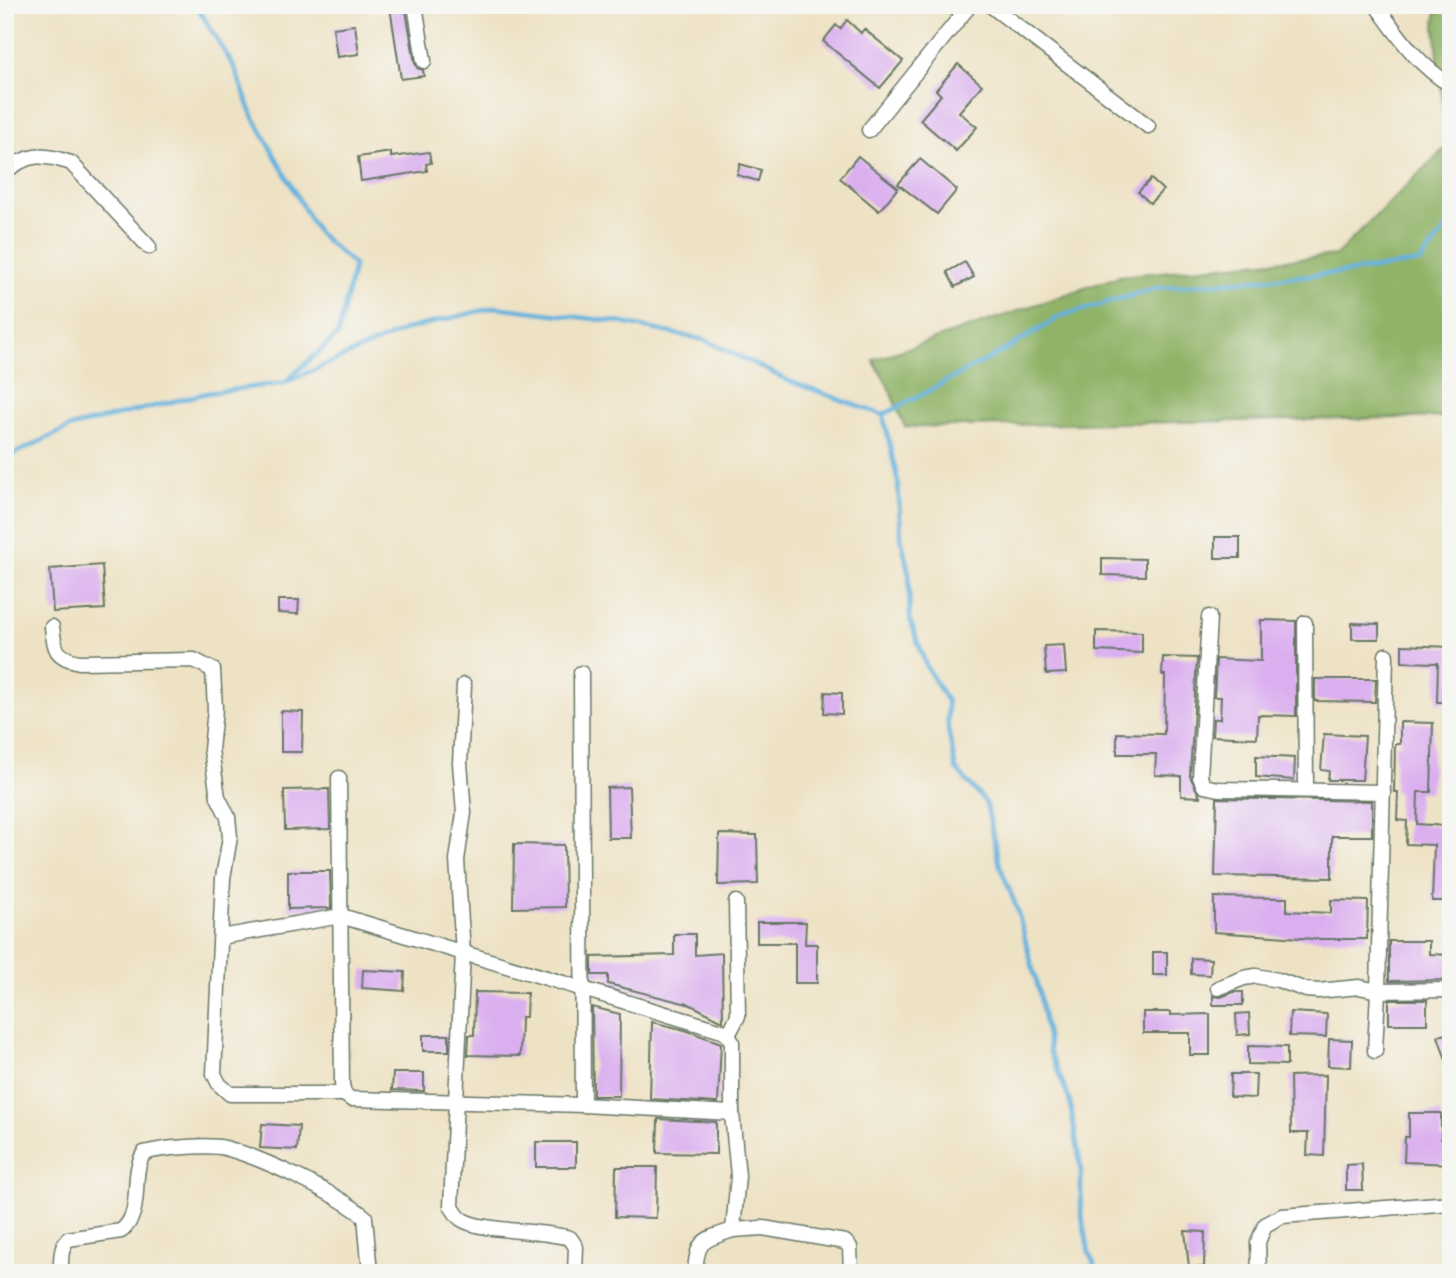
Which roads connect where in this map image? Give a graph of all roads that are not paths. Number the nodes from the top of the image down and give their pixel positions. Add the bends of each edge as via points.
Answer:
1 (415, 5) edge
2 (970, 5) edge
3 (990, 5) edge
4 (1376, 5) edge
5 (425, 61) dead end
6 (1451, 85) edge
7 (1148, 126) dead end
8 (869, 130) dead end
9 (5, 172) edge
10 (149, 247) dead end
11 (1209, 617) dead end
12 (1305, 623) dead end
13 (52, 627) dead end
14 (1386, 654) dead end
15 (581, 673) dead end
16 (464, 685) dead end
17 (339, 778) dead end
18 (1306, 790) junction
19 (1383, 792) junction
20 (736, 902) dead end
21 (341, 916) junction
22 (220, 937) junction
23 (463, 953) junction
24 (583, 988) junction
25 (1218, 988) dead end
26 (1451, 990) edge
27 (1378, 991) junction
28 (728, 1035) junction
29 (1375, 1051) dead end
30 (344, 1094) junction
31 (456, 1102) junction
32 (583, 1105) junction
33 (732, 1113) junction
34 (1451, 1203) edge
35 (733, 1230) junction
36 (61, 1273) edge
37 (370, 1273) edge
38 (575, 1273) edge
39 (695, 1273) edge
40 (851, 1273) edge
41 (1259, 1273) edge

1 - 5 street
2 - 8 street
3 - 7 street
4 - 6 street via 1409,51 1433,75
9 - 10 street via 38,156 71,163
11 - 18 street via 1200,777 1204,786
12 - 18 street
13 - 22 street via 55,649 64,659 194,660 213,670 211,750 230,837
14 - 19 street
15 - 24 street
16 - 23 street via 460,764 464,813 457,860
17 - 21 street
18 - 19 street
19 - 27 street
20 - 28 street via 738,1016
21 - 22 street
21 - 23 street
21 - 30 street
22 - 30 street via 213,1059 219,1084 230,1094
23 - 24 street
23 - 31 street
24 - 28 street
24 - 32 street
25 - 27 street via 1256,976 1306,990 1359,987
26 - 27 street
27 - 29 street
28 - 33 street via 732,1042
30 - 31 street via 351,1099
31 - 32 street
31 - 38 street via 451,1206 473,1225 570,1238 576,1247
32 - 33 street
33 - 35 street via 738,1176
34 - 41 street via 1282,1216 1265,1225 1258,1242
35 - 39 street via 707,1239 696,1250
35 - 40 street via 763,1228 845,1242 850,1247
36 - 37 street via 61,1255 68,1239 128,1226 134,1216 137,1163 144,1153 222,1147 285,1172 365,1217

